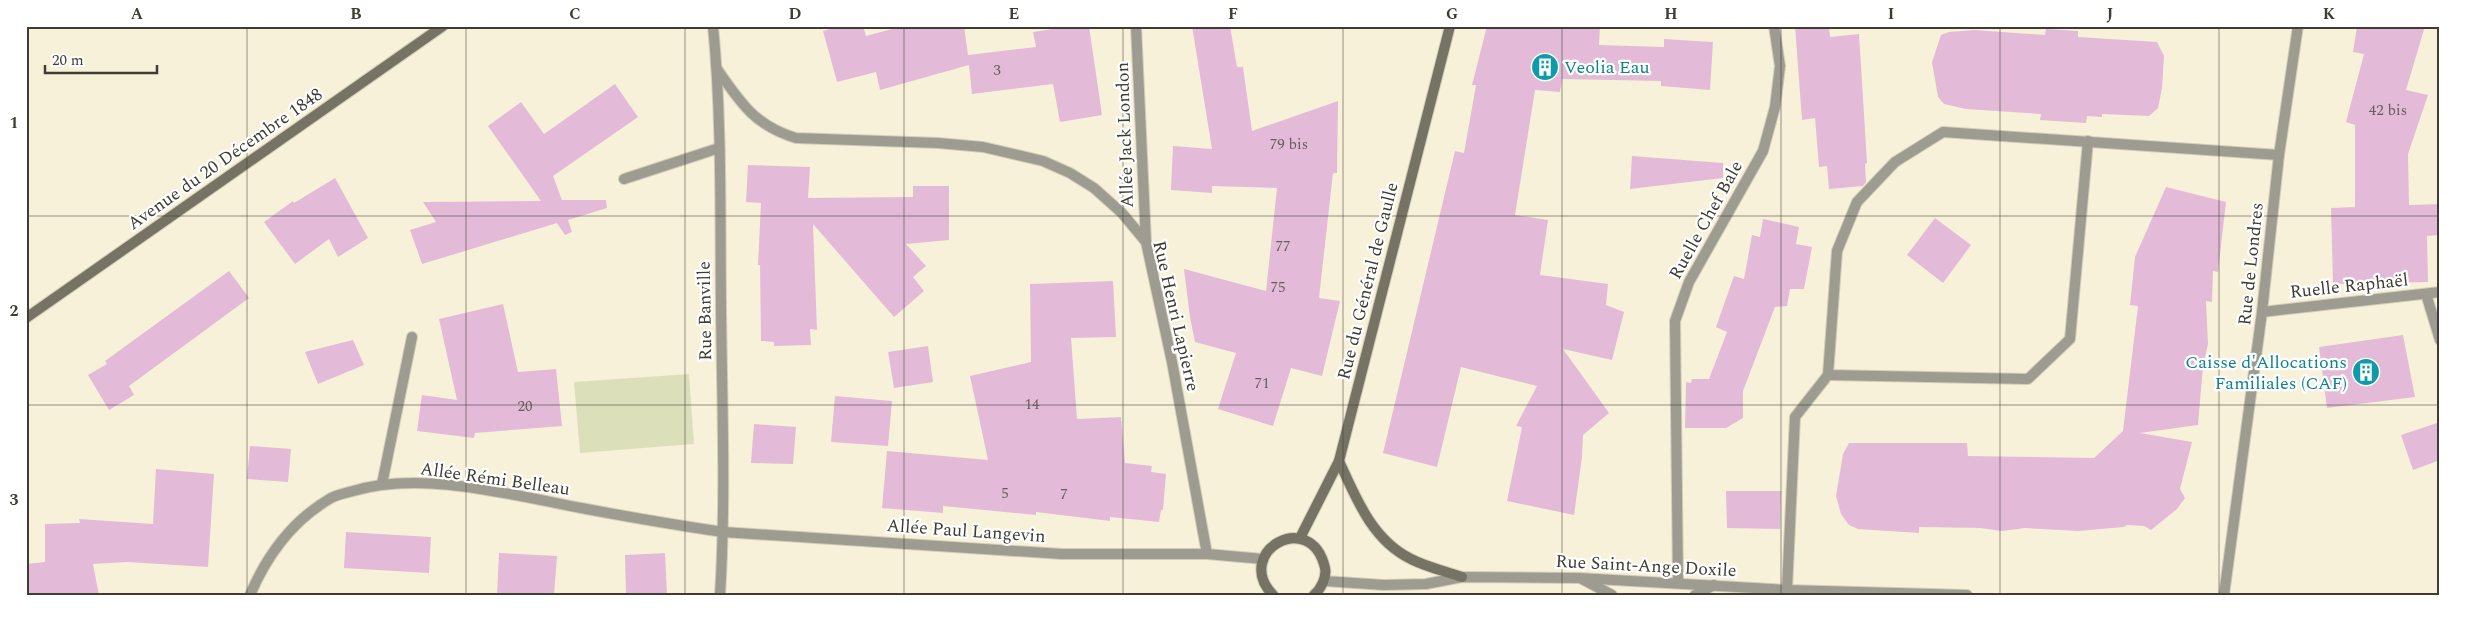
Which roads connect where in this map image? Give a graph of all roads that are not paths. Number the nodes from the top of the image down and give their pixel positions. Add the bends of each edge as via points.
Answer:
1 (443, 26) edge
2 (713, 26) edge
3 (1136, 26) edge
4 (1450, 26) edge
5 (1774, 26) edge
6 (2298, 26) edge
7 (717, 69) junction
8 (2088, 141) junction
9 (719, 148) junction
10 (2279, 156) junction
11 (624, 179) dead end
12 (1146, 242) junction
13 (2440, 292) edge
14 (2426, 294) junction
15 (2262, 312) junction
16 (26, 318) edge
17 (412, 337) dead end
18 (2440, 340) edge
19 (1828, 375) junction
20 (1339, 461) junction
21 (382, 484) junction
22 (723, 532) junction
23 (1300, 538) junction
24 (1207, 554) junction
25 (1263, 559) junction
26 (1462, 577) junction
27 (1579, 578) junction
28 (1324, 581) junction
29 (1678, 583) junction
30 (1714, 584) junction
31 (1787, 590) junction
32 (1931, 594) edge
33 (250, 595) edge
34 (720, 595) edge
35 (1273, 595) edge
36 (1314, 595) edge
37 (1612, 595) edge
38 (1695, 595) edge
39 (1967, 595) edge
40 (2224, 595) edge

1 - 16 main road, Avenue du 20 Décembre 1848
2 - 7 street, Rue Banville
3 - 12 street, Allée Jack London
4 - 20 main road, Rue du Général de Gaulle
5 - 29 street, Ruelle Chef Bale via 1780,66 1775,107 1763,151 1689,282 1675,321
6 - 10 street, Rue de Londres
7 - 9 street, Rue Banville
7 - 12 street, Rue Henri Lapierre via 749,113 778,133 796,138 983,147 1043,161 1094,188 1122,213
8 - 10 street
8 - 19 street via 1943,132 1895,162 1857,202 1837,251
8 - 19 street via 2070,339 2028,379
9 - 11 street
9 - 22 street, Rue Banville
10 - 15 street, Rue de Londres
12 - 24 street, Rue Henri Lapierre
13 - 14 street, Ruelle Raphaël
14 - 15 street, Ruelle Raphaël
14 - 18 street
15 - 40 street, Rue de Londres
17 - 21 street
19 - 31 street via 1795,417
20 - 23 main road, Rue du Général de Gaulle
20 - 26 main road via 1368,521 1390,545 1410,559
21 - 22 street, Allée Rémi Belleau via 401,482 477,489
21 - 33 street, Allée Rémi Belleau via 332,497 305,518 280,541 259,573
22 - 24 street, Allée Paul Langevin via 1062,554
22 - 34 street, Rue Banville
23 - 25 main road via 1279,541 1269,548
23 - 28 main road via 1313,544 1322,555 1326,571
24 - 25 street, Allée Paul Langevin
25 - 35 main road via 1261,572 1264,584
26 - 27 street, Rue Saint-Ange Doxile
26 - 28 street, Rue Saint-Ange Doxile via 1426,584
27 - 29 street, Rue Saint-Ange Doxile
27 - 37 street
28 - 36 main road
29 - 30 street, Rue Saint-Ange Doxile
30 - 31 street, Rue Saint-Ange Doxile
30 - 38 street
31 - 32 street, Rue Saint-Ange Doxile
32 - 39 street, Rue Saint-Ange Doxile

